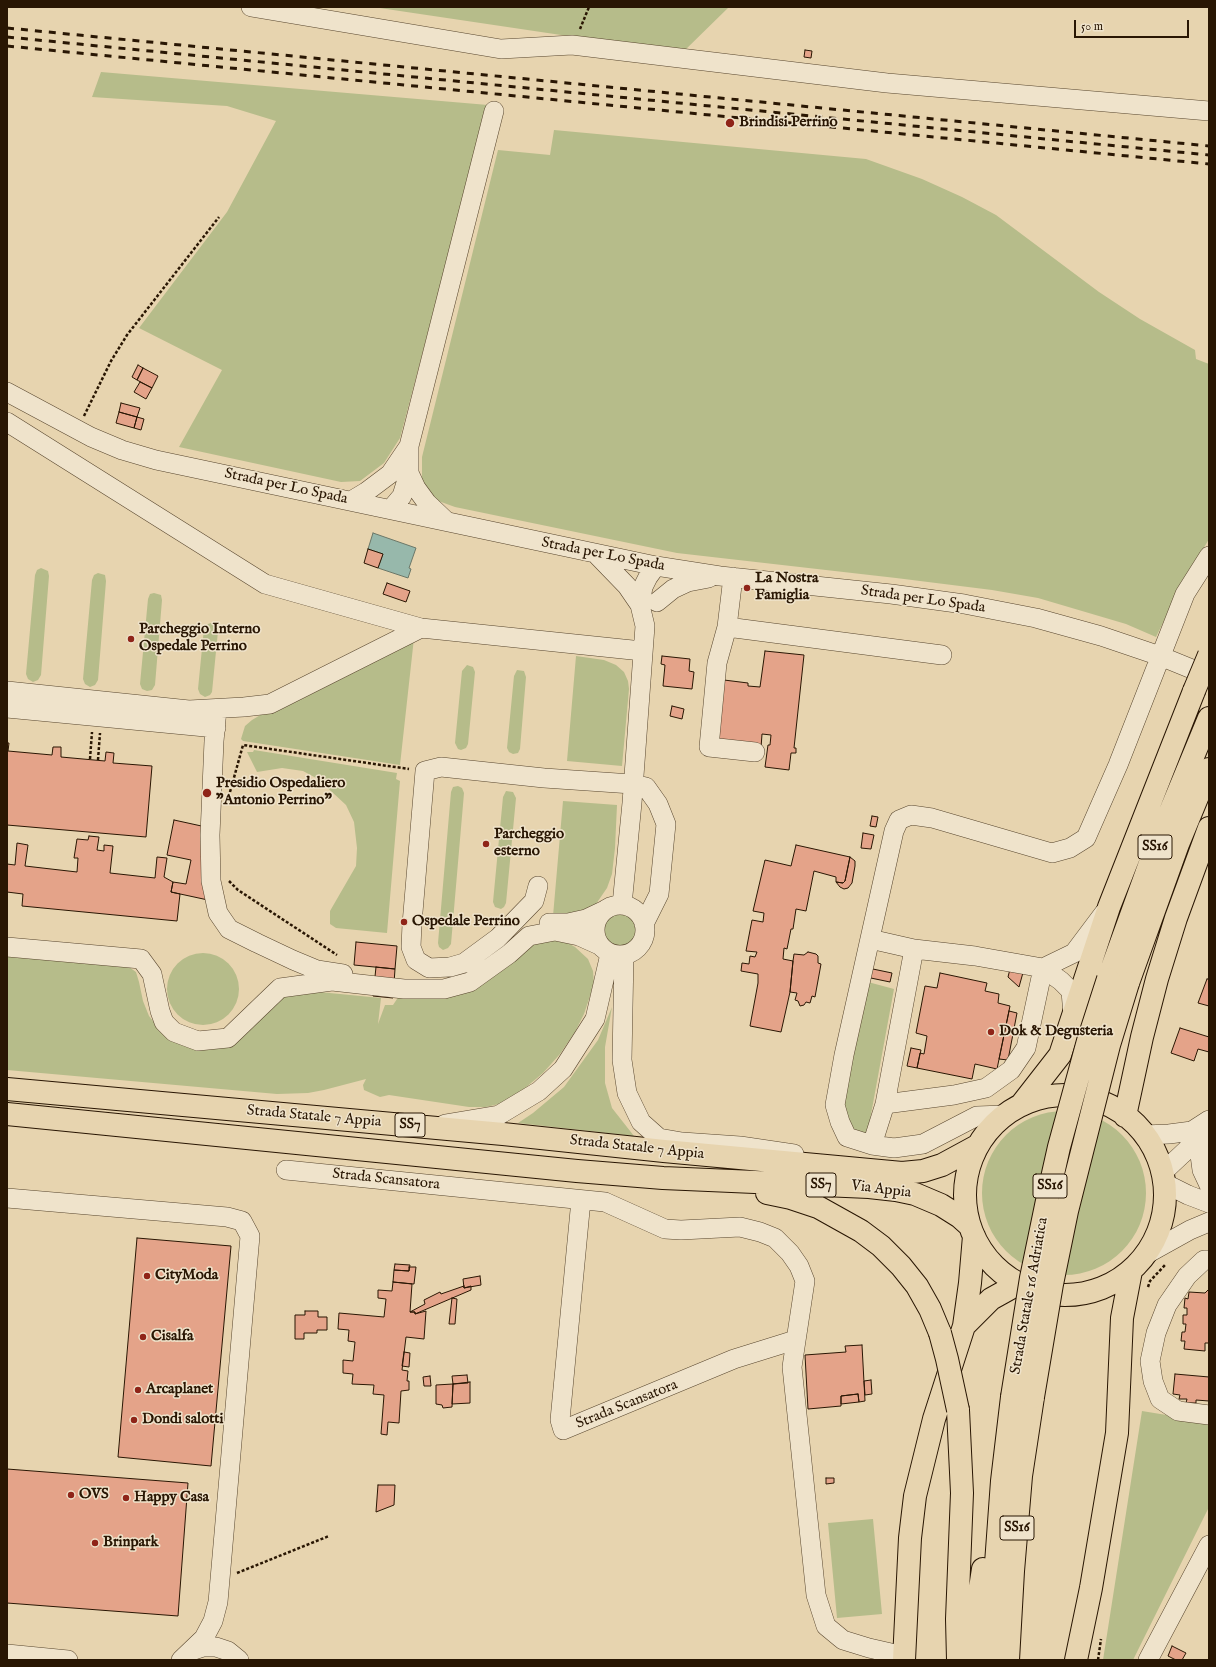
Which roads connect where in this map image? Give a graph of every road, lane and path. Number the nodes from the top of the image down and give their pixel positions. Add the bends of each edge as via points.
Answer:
1 (251, 7) edge
2 (589, 7) edge
3 (572, 45) junction
4 (494, 111) dead end
5 (1209, 111) edge
6 (219, 217) dead end
7 (7, 392) edge
8 (7, 422) edge
9 (77, 429) junction
10 (409, 446) junction
11 (409, 473) junction
12 (390, 474) junction
13 (351, 501) junction
14 (391, 510) junction
15 (447, 522) junction
16 (597, 554) junction
17 (1209, 556) edge
18 (656, 566) junction
19 (727, 576) junction
20 (649, 604) junction
21 (727, 627) junction
22 (421, 628) junction
23 (642, 651) junction
24 (942, 655) dead end
25 (1209, 655) edge
26 (1160, 656) junction
27 (1201, 684) edge
28 (7, 691) edge
29 (7, 708) edge
30 (218, 709) junction
31 (1209, 718) edge
32 (92, 726) dead end
33 (101, 726) dead end
34 (216, 728) junction
35 (755, 752) dead end
36 (90, 759) dead end
37 (98, 760) dead end
38 (407, 769) dead end
39 (1209, 769) edge
40 (632, 784) junction
41 (228, 798) dead end
42 (1209, 828) edge
43 (227, 880) dead end
44 (538, 886) dead end
45 (614, 907) junction
46 (1109, 907) junction
47 (644, 924) junction
48 (870, 939) junction
49 (7, 947) edge
50 (914, 949) junction
51 (611, 951) junction
52 (342, 959) dead end
53 (1043, 968) junction
54 (1118, 981) junction
55 (1074, 1016) junction
56 (7, 1089) edge
57 (885, 1104) junction
58 (1013, 1110) junction
59 (7, 1114) edge
60 (1125, 1116) junction
61 (1209, 1120) edge
62 (423, 1127) junction
63 (1209, 1129) edge
64 (1144, 1135) junction
65 (1209, 1137) edge
66 (872, 1145) junction
67 (977, 1146) junction
68 (812, 1164) junction
69 (286, 1170) dead end
70 (662, 1178) junction
71 (1163, 1178) junction
72 (1209, 1185) edge
73 (7, 1198) edge
74 (581, 1200) junction
75 (1209, 1203) edge
76 (1209, 1222) edge
77 (972, 1231) junction
78 (1145, 1255) junction
79 (1209, 1260) edge
80 (1131, 1271) junction
81 (1018, 1284) junction
82 (964, 1326) junction
83 (795, 1340) junction
84 (1023, 1397) junction
85 (1209, 1415) edge
86 (1002, 1481) junction
87 (328, 1536) dead end
88 (1209, 1545) edge
89 (220, 1580) junction
90 (7, 1654) edge
91 (183, 1658) edge
92 (904, 1658) edge
93 (68, 1660) edge
94 (239, 1660) edge
95 (958, 1660) edge
96 (969, 1660) edge
97 (989, 1660) edge
98 (1008, 1660) edge
99 (1076, 1660) edge
100 (1148, 1660) edge

1 - 3 street via 501,49
2 - 3 path
3 - 5 street via 887,83
4 - 10 street
6 - 9 path via 127,335
7 - 9 street, Strada per Lo Spada
8 - 22 street via 265,584
9 - 13 street, Strada per Lo Spada via 122,450 156,460
10 - 11 street
10 - 12 street
11 - 14 street via 402,496
11 - 15 street via 427,503
12 - 13 street
12 - 14 street
13 - 14 street, Strada per Lo Spada
14 - 15 street, Strada per Lo Spada
15 - 16 street, Strada per Lo Spada
16 - 18 street, Strada per Lo Spada
16 - 20 street via 627,586
17 - 26 street via 1185,594
18 - 19 street, Strada per Lo Spada
18 - 20 street via 643,587
19 - 20 street via 688,582
19 - 21 street
19 - 26 street, Strada per Lo Spada via 964,604 1036,618
20 - 23 street
21 - 24 street
21 - 35 street via 717,663 709,747
22 - 23 street
22 - 30 street via 270,704
23 - 40 street
25 - 27 highway, bridge
26 - 27 street, Strada per Lo Spada
26 - 48 street via 1118,765 1086,838 1070,848 1052,853 932,818 911,815 899,820 894,831
27 - 46 highway
28 - 30 street via 189,710
29 - 34 street
30 - 34 street
31 - 54 highway, Strada Statale 16 Adriatica / SS16 via 1158,841
32 - 36 path
33 - 37 path
34 - 45 street via 210,835 211,881 218,913 230,929 293,960 318,970 368,979 399,982 456,978 483,967 522,931 544,923 568,923 586,919
38 - 41 path via 243,745
39 - 54 highway, Strada Statale 16 Adriatica / SS16
40 - 44 street via 441,767 425,771 412,924 411,947 416,960 429,968 450,968 464,963 498,938 534,901
40 - 45 street
40 - 47 street via 646,787 658,804 666,824 659,894
42 - 60 highway via 1157,979
43 - 52 path via 238,890
45 - 47 street via 630,907 641,917
45 - 51 street via 600,914 594,929 595,938
46 - 53 street via 1074,953
46 - 55 highway
47 - 51 street via 643,941 632,953
48 - 50 street
48 - 66 street via 835,1105 847,1137
49 - 51 street via 141,959 152,974 164,1022 174,1032 198,1041 228,1038 280,988 332,981 404,989 444,989 470,982 529,936 555,931 579,936
50 - 53 street
50 - 57 street
51 - 62 street via 595,1019 563,1069 539,1092 499,1115
51 - 68 street via 627,1093 641,1122 659,1138 772,1150 801,1156
53 - 55 street via 1071,992
53 - 57 street via 1026,1048 1011,1070 986,1088
54 - 84 highway, Strada Statale 16 Adriatica / SS16, bridge via 1109,1046
55 - 58 highway via 1060,1055
56 - 62 highway, Strada Statale 7 Appia / SS7
57 - 66 street
58 - 60 highway via 1047,1097 1074,1096 1101,1102
58 - 66 street via 977,1116 923,1144 894,1148
58 - 67 highway via 989,1129
59 - 70 highway, Strada Statale 7 Appia / SS7
60 - 64 highway
61 - 64 street via 1192,1130
62 - 68 highway, Strada Statale 7 Appia / SS7
63 - 71 street
64 - 71 highway via 1155,1153
65 - 72 street via 1200,1155 1202,1170
67 - 68 highway, Strada Statale 7 Appia via 942,1166 923,1171 902,1173
67 - 77 highway via 967,1172 965,1192
69 - 74 street, Strada Scansatora
70 - 77 highway, Via Appia / SS7 via 869,1186 896,1190 915,1194 941,1205 960,1217
70 - 95 highway, bridge via 791,1198 818,1207 842,1219 881,1246 917,1286 940,1333 958,1410 962,1493
71 - 75 street via 1188,1195
71 - 78 highway via 1164,1209 1160,1226
73 - 89 street via 227,1217 242,1221 250,1236
74 - 83 street, Strada Scansatora via 605,1202 665,1229 740,1227 775,1238 790,1252 805,1281
74 - 83 street, Strada Scansatora via 560,1420 563,1430 734,1359
76 - 78 street
77 - 81 highway via 992,1264
77 - 82 highway via 970,1283
78 - 80 highway
79 - 85 street via 1204,1260 1187,1276 1167,1304 1156,1333 1150,1361 1153,1381 1160,1399 1178,1411
80 - 81 highway via 1111,1284 1089,1292 1065,1295 1041,1292
80 - 99 highway via 1122,1318 1117,1433
81 - 82 highway via 991,1299
82 - 92 highway via 934,1419 915,1496 910,1538
83 - 92 street, Strada Scansatora via 792,1367 816,1595 826,1626 843,1640
84 - 86 highway, Strada Statale 16 Adriatica / SS16
84 - 98 highway, Strada Statale 16 Adriatica / SS16 via 1021,1476
86 - 96 highway via 978,1597
86 - 97 highway, Strada Statale 16 Adriatica / SS16
87 - 89 path
88 - 100 street
89 - 91 street via 213,1621 204,1638
90 - 93 street
91 - 94 street via 203,1647 216,1647 228,1651

